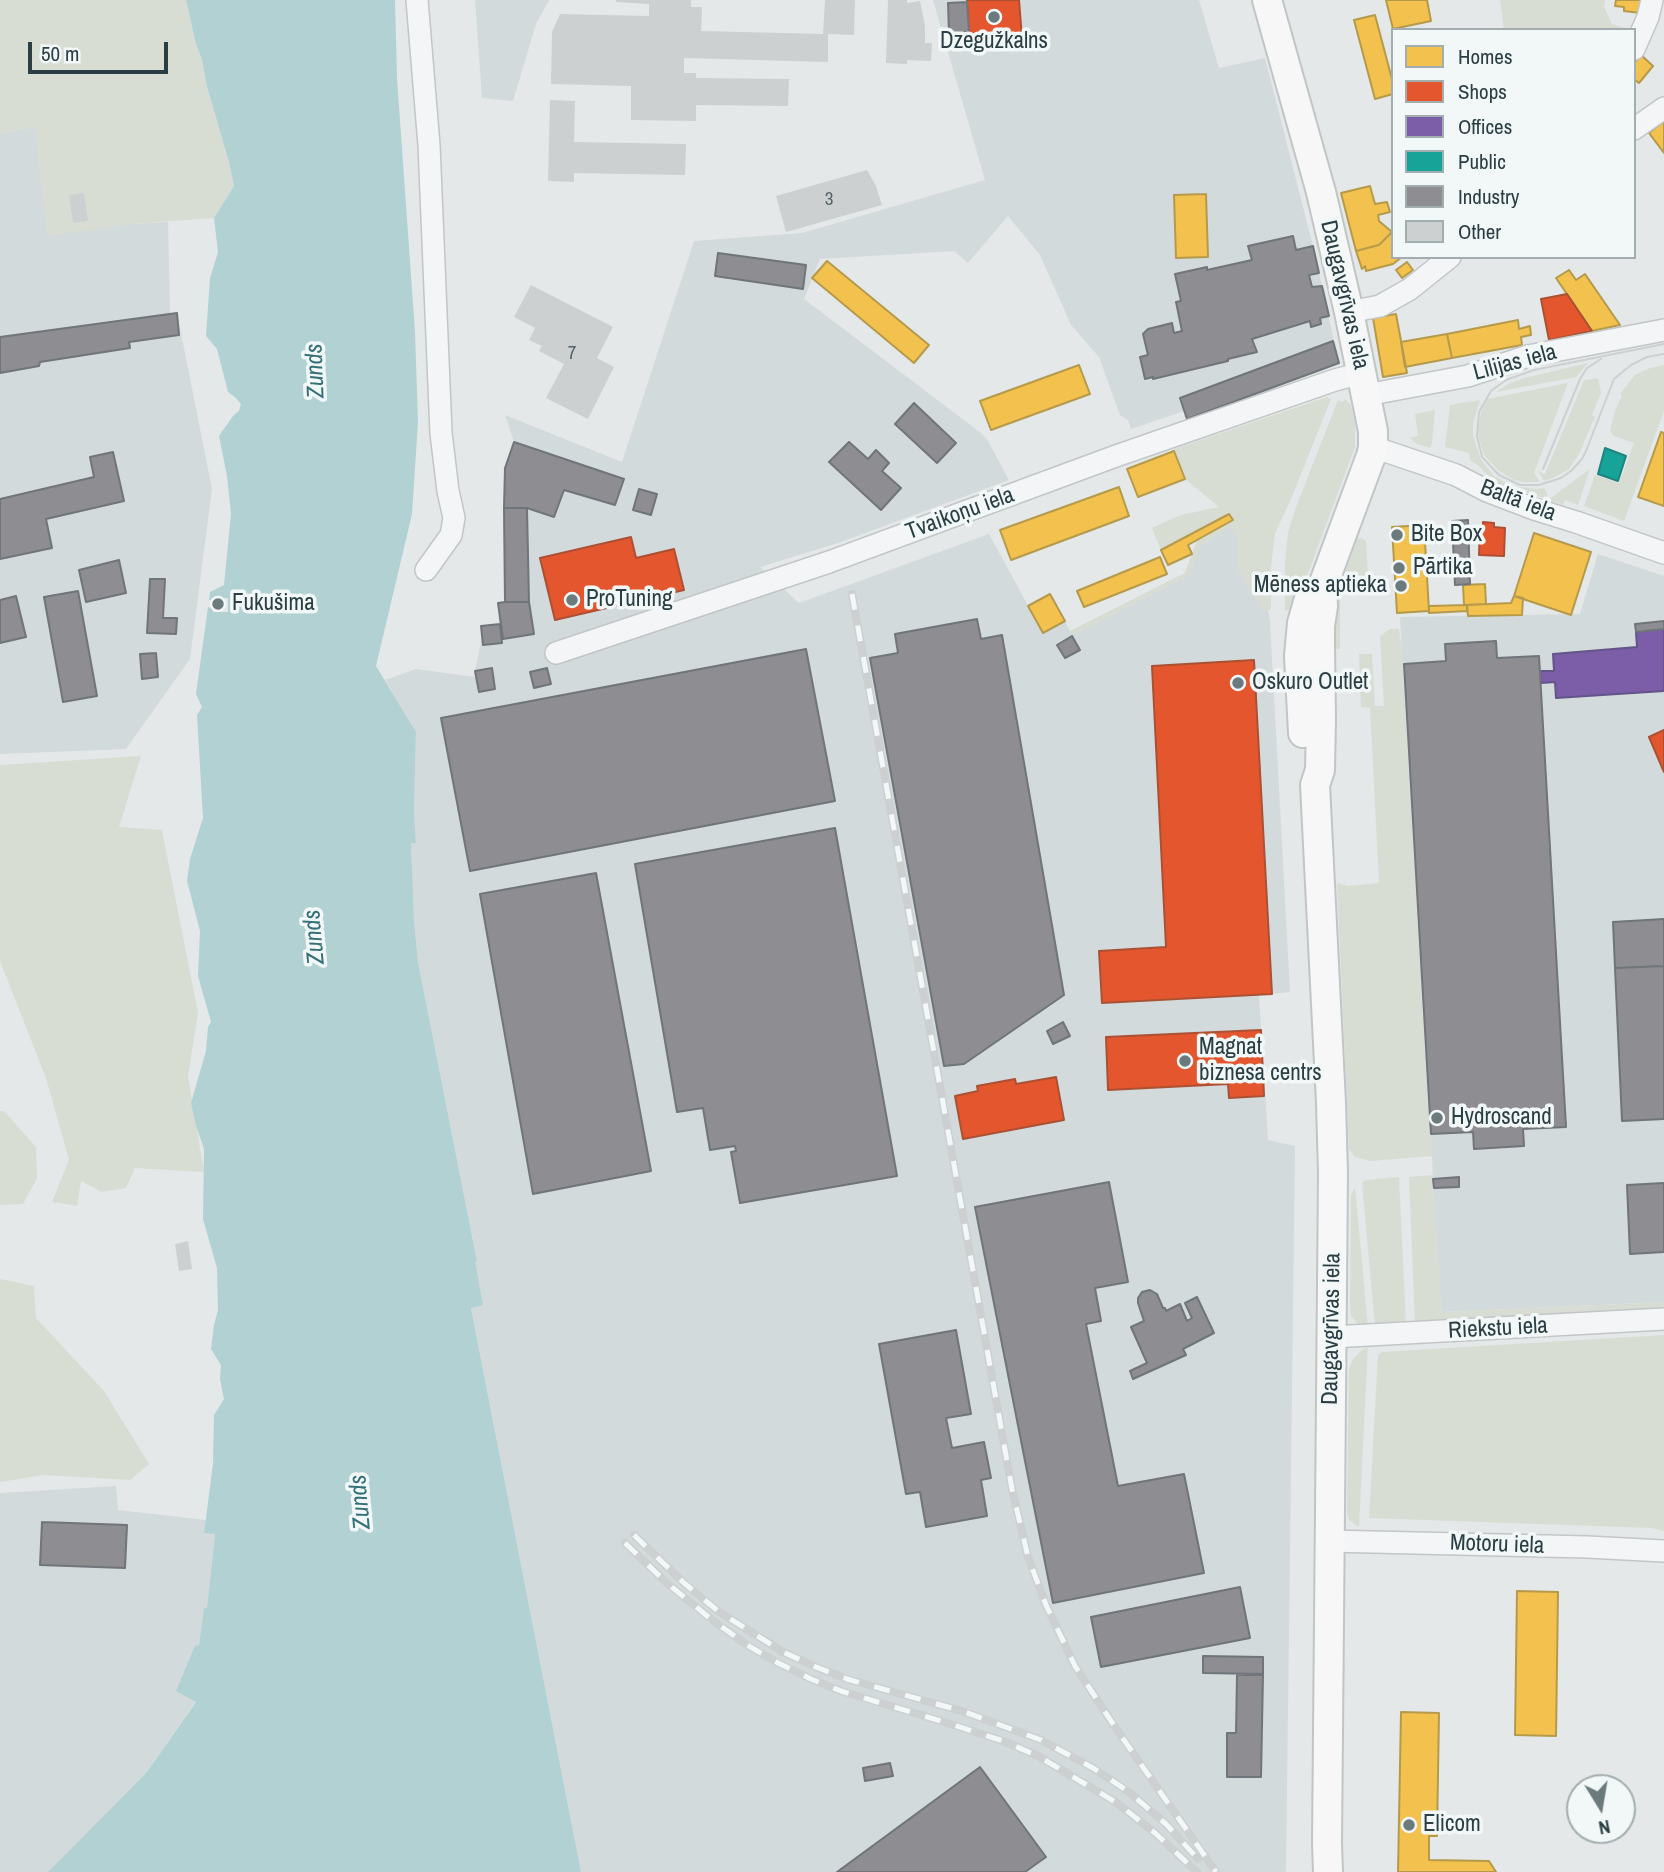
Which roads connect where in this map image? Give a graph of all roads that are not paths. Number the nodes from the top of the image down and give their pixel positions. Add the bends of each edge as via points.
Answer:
1 (417, 0) edge
2 (1267, 0) edge
3 (1652, 0) edge
4 (1636, 44) edge
5 (1664, 108) edge
6 (1636, 128) edge
7 (1448, 259) edge
8 (1349, 312) junction
9 (1664, 330) edge
10 (1364, 384) junction
11 (1373, 447) junction
12 (1664, 553) edge
13 (426, 570) dead end
14 (556, 653) dead end
15 (1664, 1319) edge
16 (1332, 1337) junction
17 (1329, 1541) junction
18 (1664, 1551) edge
19 (1328, 1872) edge

1 - 13 street via 429,145 440,433 454,518 451,535
2 - 8 main road, Daugavgrīvas iela
3 - 4 street
5 - 6 street
7 - 8 street via 1380,306
8 - 10 main road, Daugavgrīvas iela
9 - 10 street, Lilijas iela via 1528,356 1468,376
10 - 11 main road, Daugavgrīvas iela
10 - 14 street, Tvaikoņu iela via 1335,380 829,562
11 - 12 street, Baltā iela
11 - 16 main road, Daugavgrīvas iela via 1322,588 1308,602 1299,656 1306,771 1315,785 1331,1103
15 - 16 street, Riekstu iela
16 - 17 main road, Daugavgrīvas iela
17 - 18 street, Motoru iela
17 - 19 main road, Daugavgrīvas iela

